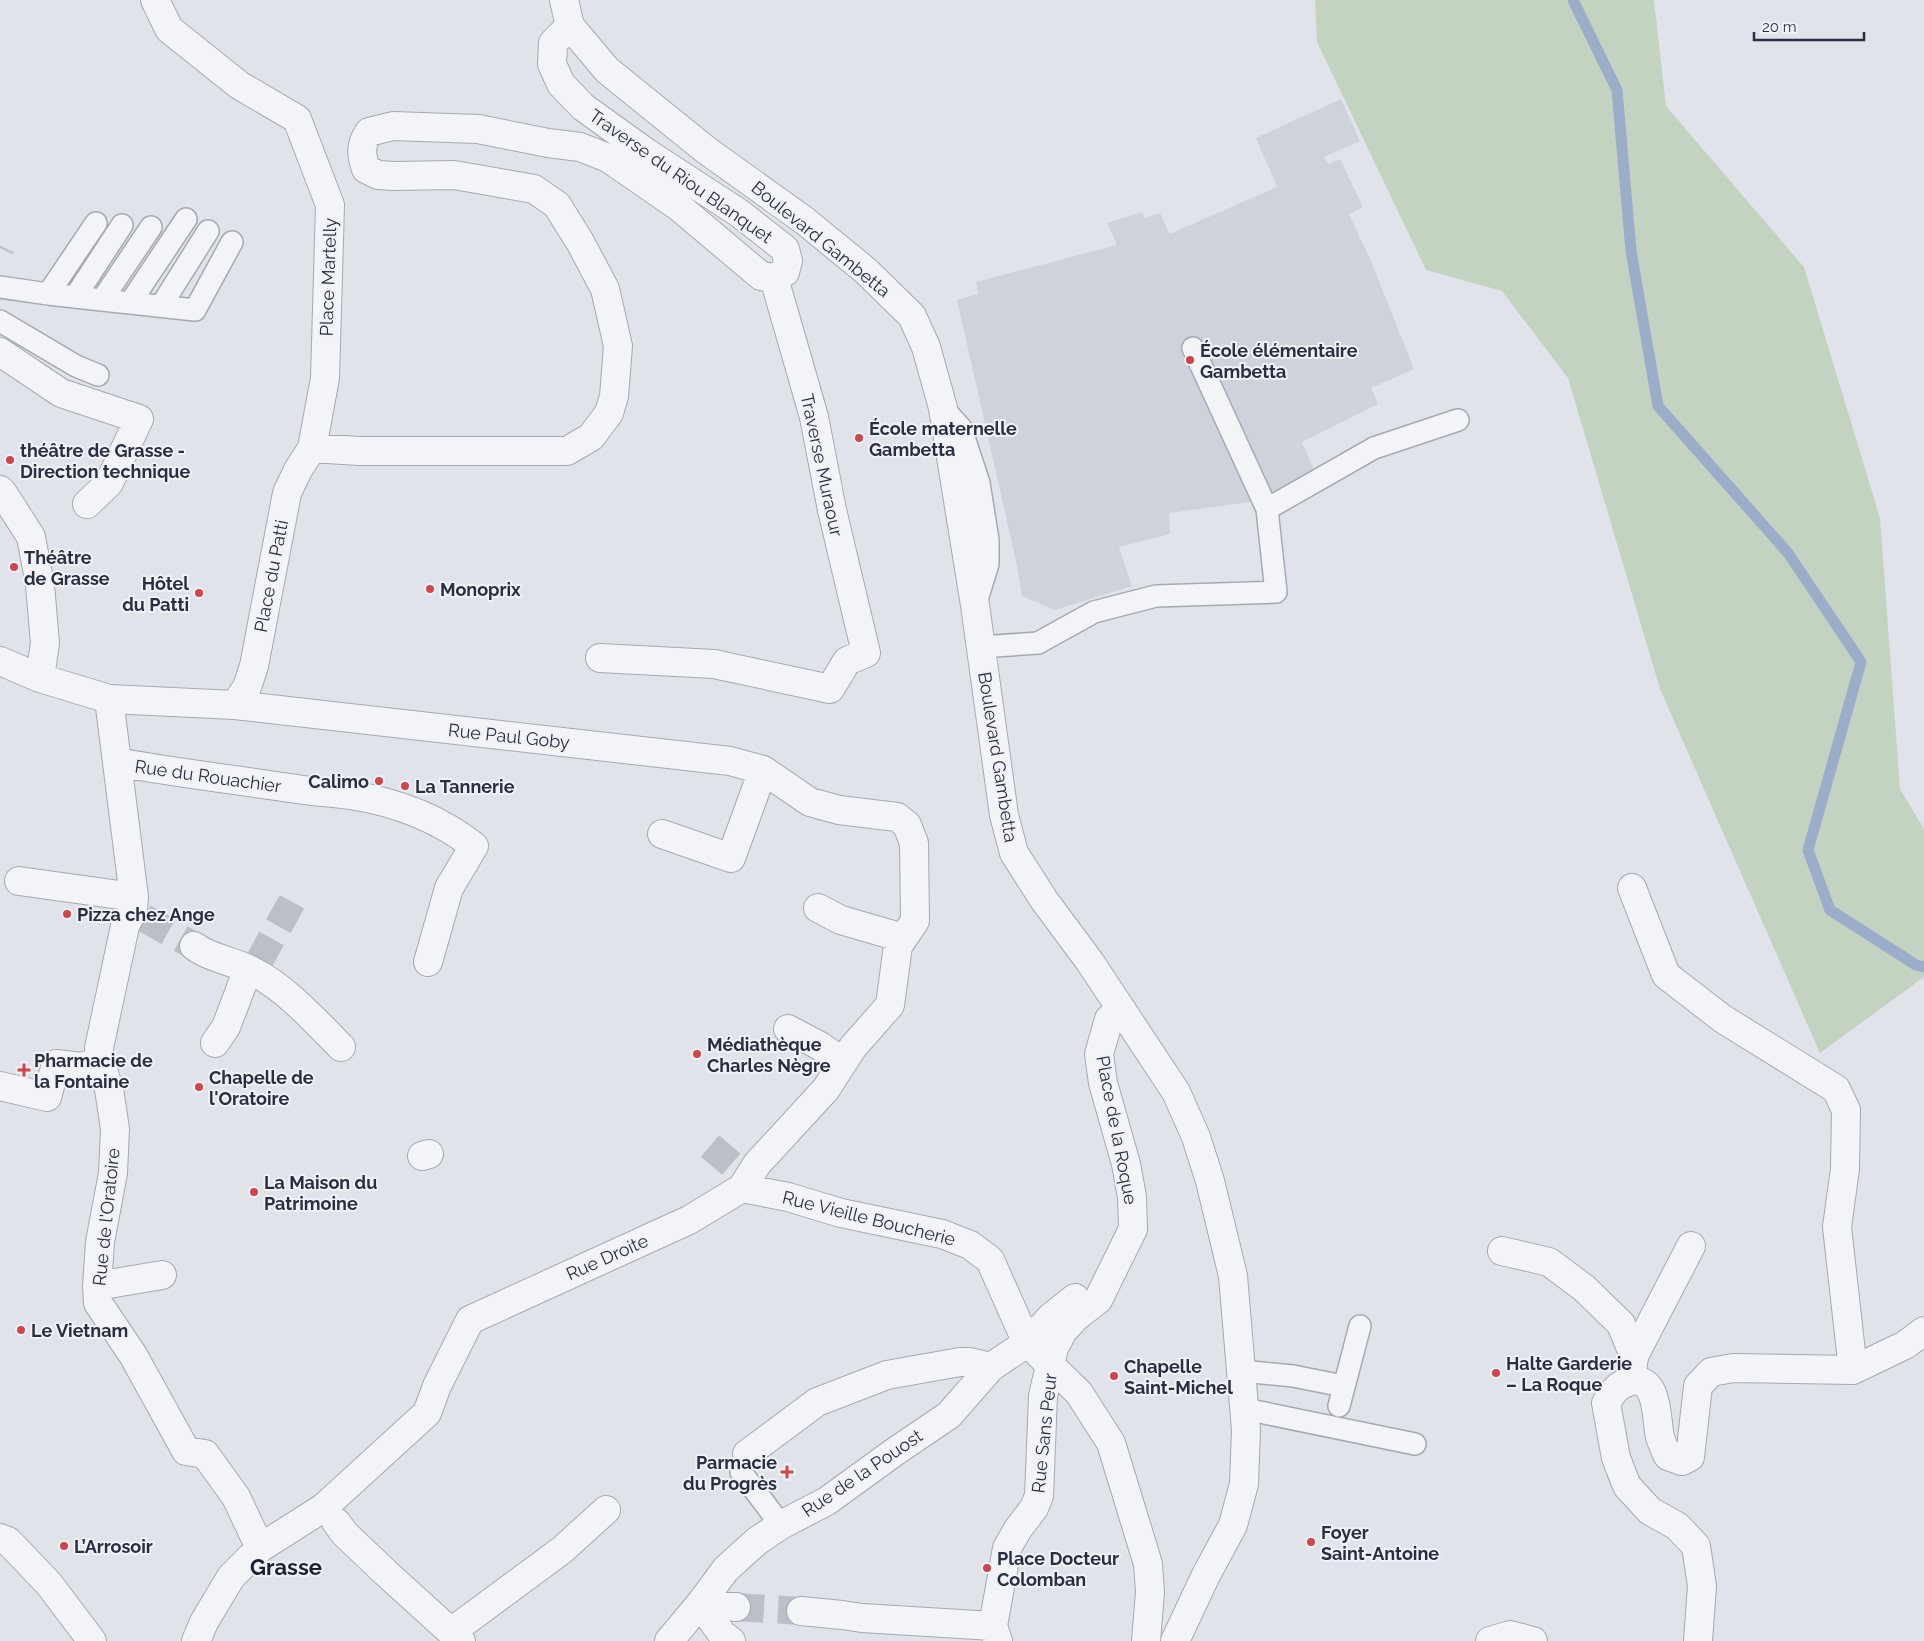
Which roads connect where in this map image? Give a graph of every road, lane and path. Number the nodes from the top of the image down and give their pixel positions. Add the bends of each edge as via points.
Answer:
1 (155, 0) edge
2 (564, 0) edge
3 (570, 26) junction
4 (186, 219) dead end
5 (96, 223) dead end
6 (122, 225) dead end
7 (151, 227) dead end
8 (208, 231) dead end
9 (232, 242) dead end
10 (774, 278) junction
11 (0, 287) edge
12 (48, 294) junction
13 (75, 298) junction
14 (102, 300) junction
15 (130, 303) junction
16 (161, 306) junction
17 (0, 321) edge
18 (1193, 348) dead end
19 (0, 352) edge
20 (98, 375) dead end
21 (1458, 420) dead end
22 (312, 448) junction
23 (0, 490) edge
24 (87, 504) dead end
25 (1267, 509) junction
26 (980, 647) junction
27 (600, 658) dead end
28 (0, 661) edge
29 (40, 678) junction
30 (109, 699) junction
31 (235, 705) junction
32 (117, 762) junction
33 (763, 770) junction
34 (897, 817) joint
35 (662, 834) dead end
36 (19, 881) dead end
37 (1632, 888) dead end
38 (818, 908) dead end
39 (137, 909) junction
40 (903, 938) junction
41 (194, 946) tunnel mouth
42 (428, 962) dead end
43 (253, 968) junction
44 (1122, 1010) junction
45 (788, 1029) dead end
46 (215, 1043) dead end
47 (341, 1047) dead end
48 (100, 1061) junction
49 (843, 1062) junction
50 (0, 1086) edge
51 (742, 1178) junction
52 (1133, 1229) joint
53 (1691, 1246) dead end
54 (1502, 1251) dead end
55 (1114, 1268) junction
56 (162, 1275) dead end
57 (92, 1298) junction
58 (1360, 1326) dead end
59 (1924, 1331) edge
60 (1027, 1343) junction
61 (1050, 1364) junction
62 (991, 1367) junction
63 (1633, 1369) junction
64 (1853, 1370) junction
65 (1242, 1371) junction
66 (1245, 1409) junction
67 (1415, 1444) dead end
68 (744, 1463) joint
69 (606, 1510) dead end
70 (336, 1522) dead end
71 (781, 1525) junction
72 (0, 1538) edge
73 (260, 1548) junction
74 (700, 1604) junction
75 (736, 1607) tunnel mouth
76 (801, 1612) tunnel mouth
77 (995, 1633) edge
78 (456, 1636) edge
79 (92, 1641) edge
80 (196, 1641) edge
81 (669, 1641) edge
82 (731, 1641) edge
83 (1146, 1641) edge
84 (1175, 1641) edge
85 (1490, 1641) edge
86 (1533, 1641) edge
87 (1698, 1641) edge

1 - 22 street, Place Martelly via 169,29 238,85 297,119 330,205 325,378
2 - 3 street
3 - 10 street, Traverse du Riou Blanquet via 553,44 552,64 560,84 583,107 739,213 785,249 788,261 785,272
3 - 26 street, Boulevard Gambetta via 607,70 706,150 805,221 866,271 912,316 926,347 943,408
4 - 15 lane
5 - 12 lane
6 - 13 lane
7 - 14 lane
8 - 16 lane
9 - 16 lane via 195,310
10 - 22 street, Traverse du Riou Blanquet via 760,276 680,207 608,158 580,146 478,129 393,126 369,132 363,140 361,154 366,169 378,175 454,175 534,190 557,205 605,290 618,346 614,396 609,413 591,437 567,451
10 - 27 street, Traverse Muraour via 814,417 866,653 847,661 830,689 714,664
11 - 12 lane
12 - 13 lane
13 - 14 lane
14 - 15 lane
15 - 16 lane
17 - 20 lane via 76,366
18 - 25 lane
19 - 24 street via 61,392 139,419 109,483
21 - 25 lane via 1374,448
22 - 31 street, Place du Patti via 287,492 254,666 247,687
23 - 29 street via 31,537 40,584 45,643
25 - 26 lane via 1276,592 1156,596 1094,612 1038,643
26 - 44 street, Boulevard Gambetta via 1004,815 1014,853
28 - 29 street, Rue Paul Goby
29 - 30 street, Rue Paul Goby
30 - 31 street, Rue Paul Goby
30 - 32 street
31 - 33 street, Rue Paul Goby via 679,754 730,761
32 - 39 street
32 - 42 street, Rue du Rouachier via 389,802 421,813 457,833 474,846 449,888
33 - 34 street, Rue Paul Goby via 810,802 839,810
33 - 35 street via 731,858
34 - 40 street, Rue Droite via 908,825 914,843 915,921
36 - 39 street
37 - 64 street via 1666,975 1723,1020 1836,1089 1846,1110 1845,1168 1837,1227
38 - 40 street via 841,920
39 - 48 street, Rue de l'Oratoire via 125,926 99,1048
40 - 49 street, Rue Droite via 898,946 890,1005
41 - 43 street via 202,952
43 - 46 street via 226,1028
43 - 47 street
44 - 52 street, Place de la Roque via 1109,1020 1099,1054 1126,1164
44 - 65 street, Boulevard Gambetta via 1176,1092 1196,1137 1217,1202 1233,1276
45 - 49 street
48 - 50 street via 82,1067 56,1064 47,1097
48 - 57 street, Rue de l'Oratoire via 109,1089 115,1129 112,1174
49 - 51 street, Rue Droite via 826,1089
51 - 60 street, Rue Vieille Boucherie via 788,1197 841,1213 942,1234 970,1245 990,1260
51 - 73 street, Rue Droite via 689,1220 470,1320 427,1413 323,1508
52 - 55 street, Rue Sans Peur
53 - 63 street
54 - 63 street via 1549,1262 1584,1288 1621,1324
55 - 60 street, Rue de la Pouost via 1051,1317
55 - 61 street, Rue Sans Peur via 1098,1300 1063,1331
56 - 57 street
57 - 73 street, Rue de l'Oratoire via 134,1355 186,1451 205,1454 236,1497
58 - 65 lane via 1341,1396 1293,1376
59 - 64 street via 1905,1345
60 - 61 street
60 - 62 street, Rue de la Pouost
61 - 77 street, Rue Sans Peur via 1043,1396 1039,1496 1007,1548
61 - 83 street via 1078,1393 1111,1443 1148,1564 1150,1592
62 - 68 street via 960,1362 887,1375 817,1402
62 - 71 street, Rue de la Pouost via 949,1414 827,1501
63 - 64 street via 1648,1386 1654,1399 1661,1439 1668,1456 1682,1460 1690,1457 1698,1386 1711,1372 1733,1368
63 - 87 street via 1606,1404 1616,1458 1627,1486 1650,1512 1677,1526 1696,1546 1702,1586
65 - 66 street, Boulevard Gambetta
66 - 67 lane
66 - 84 street, Boulevard Gambetta via 1244,1484 1233,1525
68 - 71 lane
69 - 78 street
70 - 78 street via 344,1534
71 - 74 street, Rue de la Pouost via 726,1568
72 - 79 street via 8,1541 49,1584
73 - 80 street via 231,1577
74 - 75 street
74 - 81 street, Rue de la Pouost
74 - 82 street
76 - 77 street
85 - 86 street via 1510,1635

